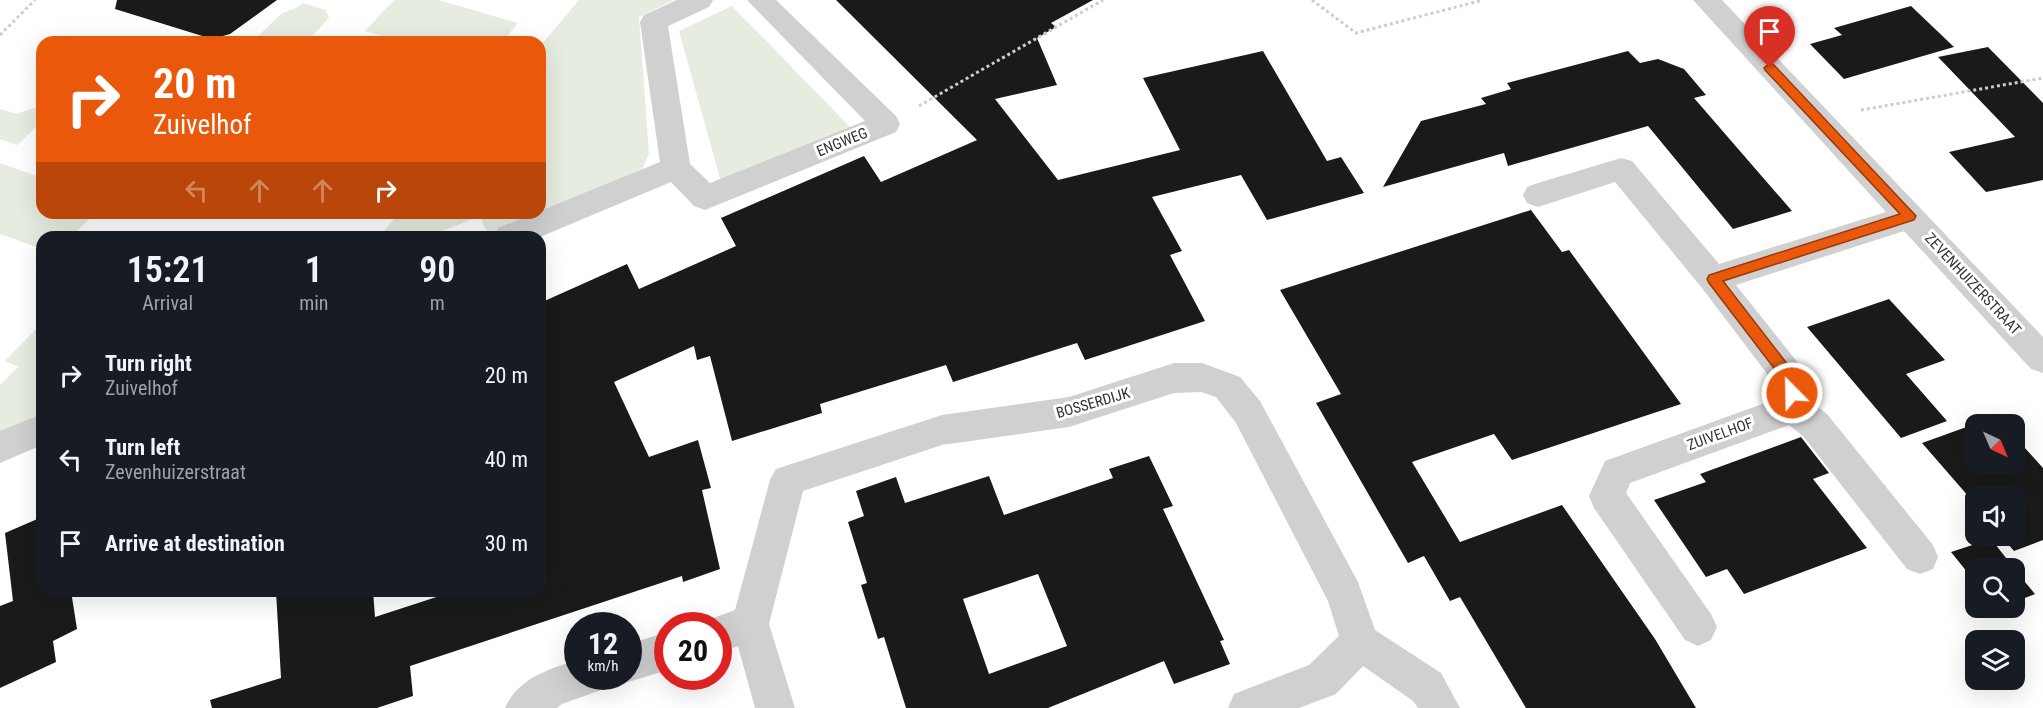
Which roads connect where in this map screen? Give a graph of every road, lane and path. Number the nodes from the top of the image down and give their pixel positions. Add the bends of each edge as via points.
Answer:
1 (35, 0) edge
2 (700, 0) edge
3 (760, 0) edge
4 (1103, 0) edge
5 (1312, 0) edge
6 (1483, 0) edge
7 (1706, 0) edge
8 (0, 35) edge
9 (2043, 78) edge
10 (1817, 118) junction
11 (886, 124) junction
12 (676, 168) junction
13 (1538, 195) dead end
14 (1910, 216) junction
15 (524, 231) edge
16 (1713, 279) junction
17 (2043, 359) edge
18 (1794, 408) junction
19 (36, 432) edge
20 (0, 447) edge
21 (1920, 557) dead end
22 (1698, 627) dead end
23 (734, 629) edge
24 (1360, 642) junction
25 (564, 684) edge
26 (525, 708) edge
27 (775, 708) edge
28 (1248, 708) edge
29 (1440, 708) edge

1 - 8 path
2 - 12 street via 654,22
3 - 11 street, ENGWEG
4 - 11 path
5 - 6 path via 1356,33
7 - 10 street, ZEVENHUIZERSTRAAT
9 - 10 path
10 - 14 street, ZEVENHUIZERSTRAAT
11 - 12 street, ENGWEG via 705,198
12 - 15 street
13 - 16 street via 1620,169
14 - 16 street
14 - 17 street, ZEVENHUIZERSTRAAT
16 - 18 street via 1790,378
18 - 21 street via 1815,425
18 - 22 street, ZUIVELHOF via 1617,472 1607,496
19 - 20 street
23 - 24 street, BOSSERDIJK via 788,480 942,430 1069,412 1174,378 1202,376 1228,387 1248,412 1345,595
23 - 27 street, BOSSERDIJK
24 - 28 street via 1322,680
24 - 29 street via 1427,687
25 - 26 street via 551,688

